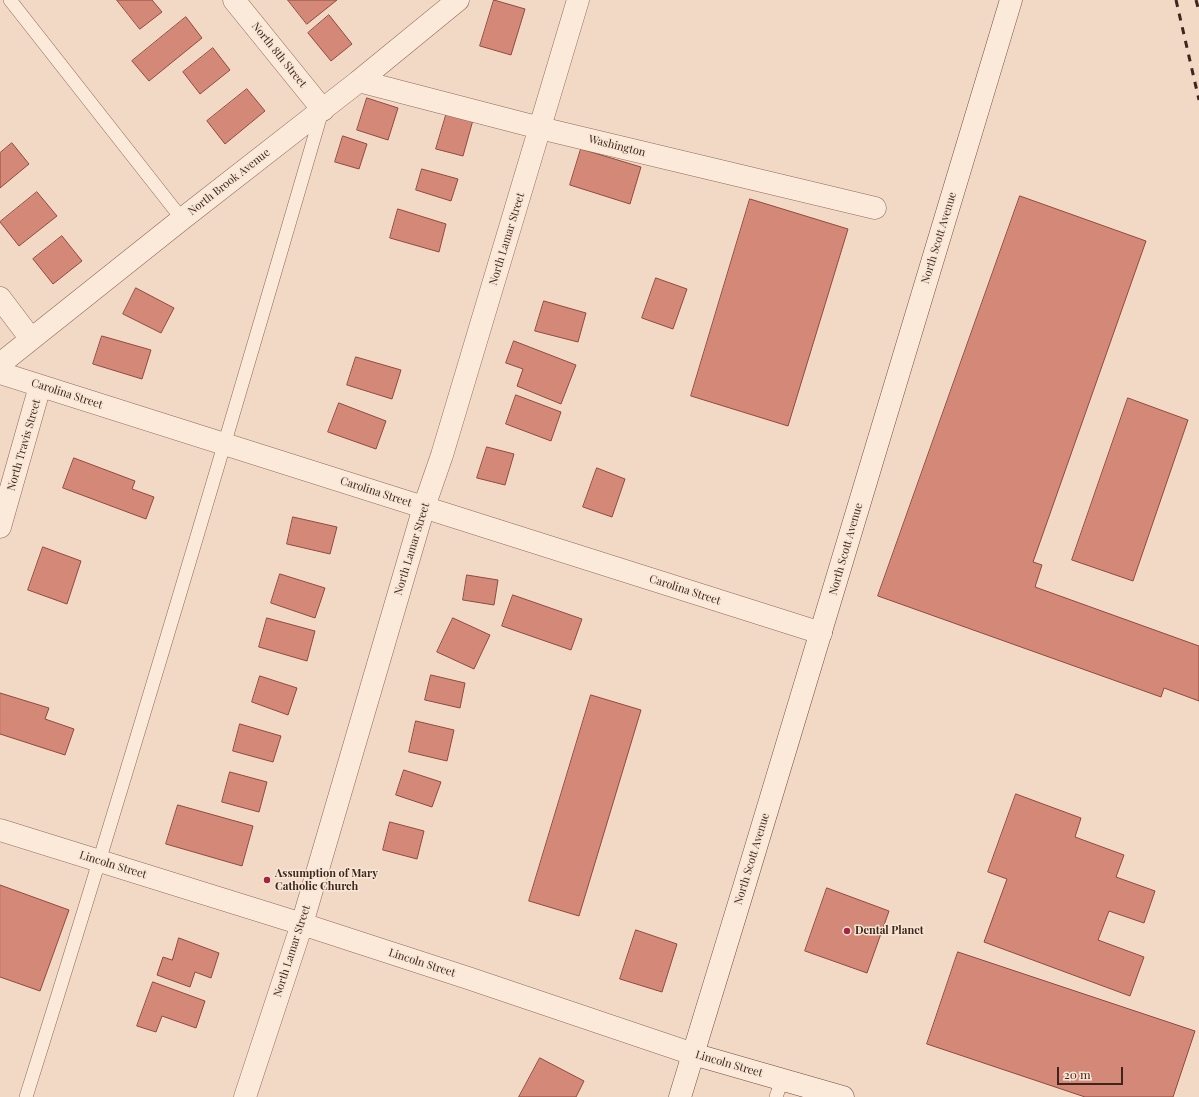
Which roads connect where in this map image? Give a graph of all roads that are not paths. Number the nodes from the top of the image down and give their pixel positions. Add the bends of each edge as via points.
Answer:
1 (10, 0) edge
2 (234, 0) edge
3 (578, 0) edge
4 (1011, 0) edge
5 (455, 1) edge
6 (359, 81) junction
7 (323, 110) junction
8 (540, 128) junction
9 (875, 208) dead end
10 (182, 219) junction
11 (0, 298) edge
12 (31, 339) junction
13 (0, 364) edge
14 (0, 373) edge
15 (40, 386) junction
16 (225, 444) junction
17 (424, 507) junction
18 (0, 527) edge
19 (821, 632) junction
20 (0, 830) edge
21 (100, 861) junction
22 (302, 924) junction
23 (693, 1054) junction
24 (779, 1088) edge
25 (26, 1097) edge
26 (245, 1097) edge
27 (680, 1097) edge
28 (843, 1097) edge

1 - 10 lane
2 - 7 street, North 8th Street
3 - 8 street, North Lamar Street
4 - 19 street, North Scott Avenue
5 - 6 street, North Brook Avenue
6 - 7 street, North Brook Avenue
6 - 8 street, Washington
7 - 10 street, North Brook Avenue
7 - 16 lane
8 - 9 street, Washington
8 - 17 street, North Lamar Street
10 - 12 street, North Brook Avenue
11 - 12 street
12 - 13 street, North Brook Avenue
14 - 15 street, Carolina Street
15 - 16 street, Carolina Street
15 - 18 street, North Travis Street
16 - 17 street, Carolina Street
16 - 21 lane
17 - 19 street, Carolina Street
17 - 22 street, North Lamar Street
19 - 23 street, North Scott Avenue
20 - 21 street, Lincoln Street
21 - 22 street, Lincoln Street
21 - 25 lane
22 - 23 street, Lincoln Street
22 - 26 street, North Lamar Street
23 - 24 street, Lincoln Street
23 - 27 street, North Scott Avenue
24 - 28 street, Lincoln Street

